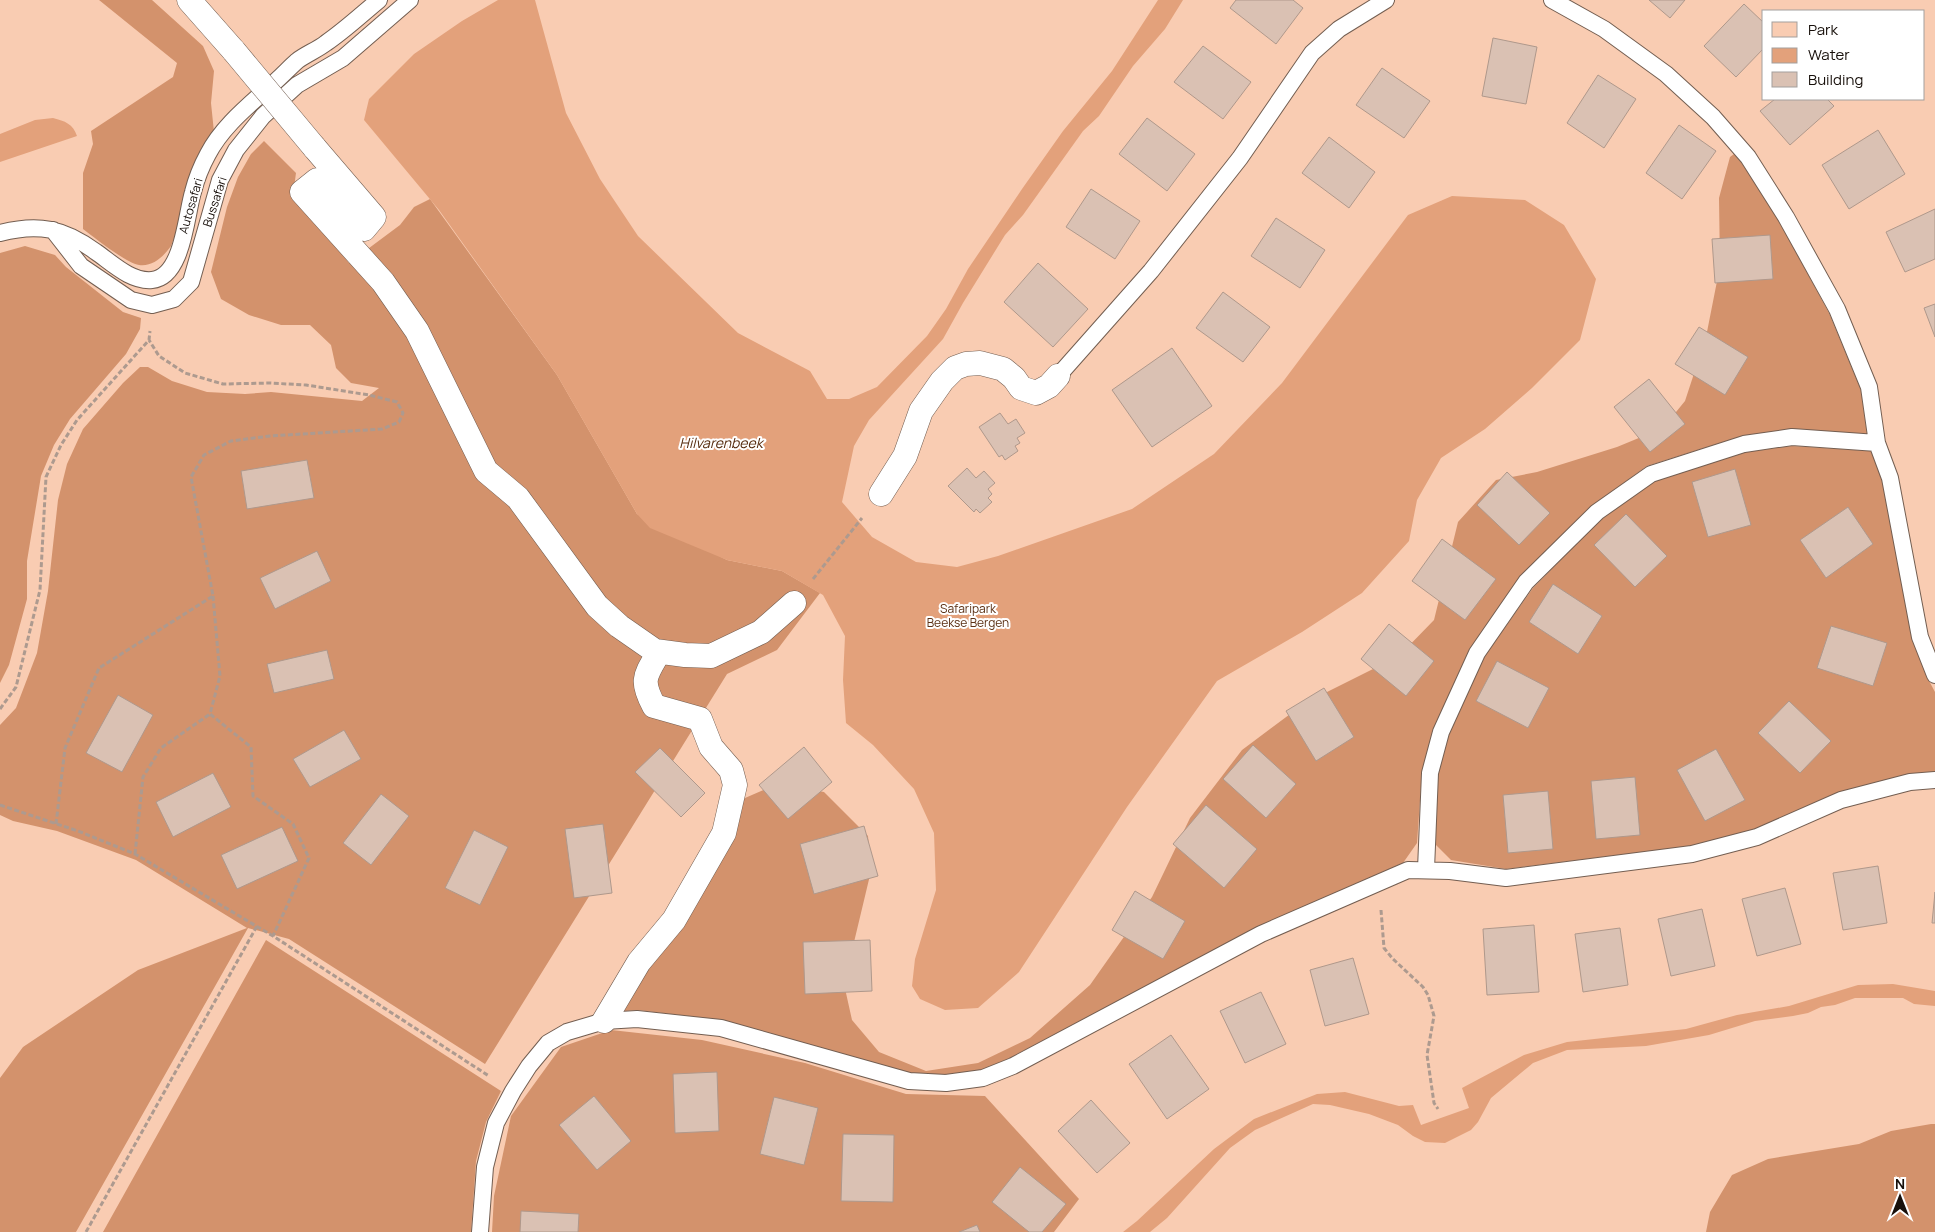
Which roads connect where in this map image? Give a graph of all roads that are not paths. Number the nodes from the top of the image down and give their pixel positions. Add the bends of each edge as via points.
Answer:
1 (189, 0) edge
2 (379, 0) edge
3 (410, 0) edge
4 (1386, 0) edge
5 (1552, 0) edge
6 (53, 230) junction
7 (0, 233) edge
8 (1058, 376) joint
9 (1876, 443) junction
10 (881, 494) road end
11 (794, 603) road end
12 (659, 652) junction
13 (1935, 675) edge
14 (1935, 780) edge
15 (1426, 869) junction
16 (604, 1021) junction
17 (480, 1232) edge

1 - 12 street, bridge via 374,217 364,229 317,180 302,192 383,282 417,331 486,471 518,498 597,606 619,626
2 - 6 lane, Autosafari via 325,44 299,60 227,126 208,153 193,192 177,259 167,273 154,280 139,279 75,238
3 - 6 lane, Bussafari via 343,58 297,85 264,116 236,150 220,180 191,282 174,298 152,305 131,300 81,266
4 - 8 lane via 1339,29 1312,53 1240,158 1151,271
5 - 9 lane via 1604,29 1666,74 1713,117 1748,157 1837,309 1869,387
6 - 7 lane, Autosafari via 29,227
8 - 10 street via 1036,393 1021,388 1003,369 980,363 955,368 921,411 905,456
9 - 13 lane via 1890,478 1920,637
9 - 15 lane via 1792,437 1744,444 1651,474 1597,512 1526,582 1477,653 1442,732 1430,773
11 - 12 street via 761,632 711,656
12 - 16 street via 648,669 645,689 654,706 700,719 711,747 731,770 734,785 724,833 674,920 639,962
14 - 15 lane via 1910,782 1841,800 1757,837 1692,854 1506,878
15 - 16 lane via 1408,870 1261,934 1013,1066 983,1078 946,1083 909,1081 721,1028 637,1019
16 - 17 lane via 567,1032 548,1043 513,1091 496,1123 485,1167

